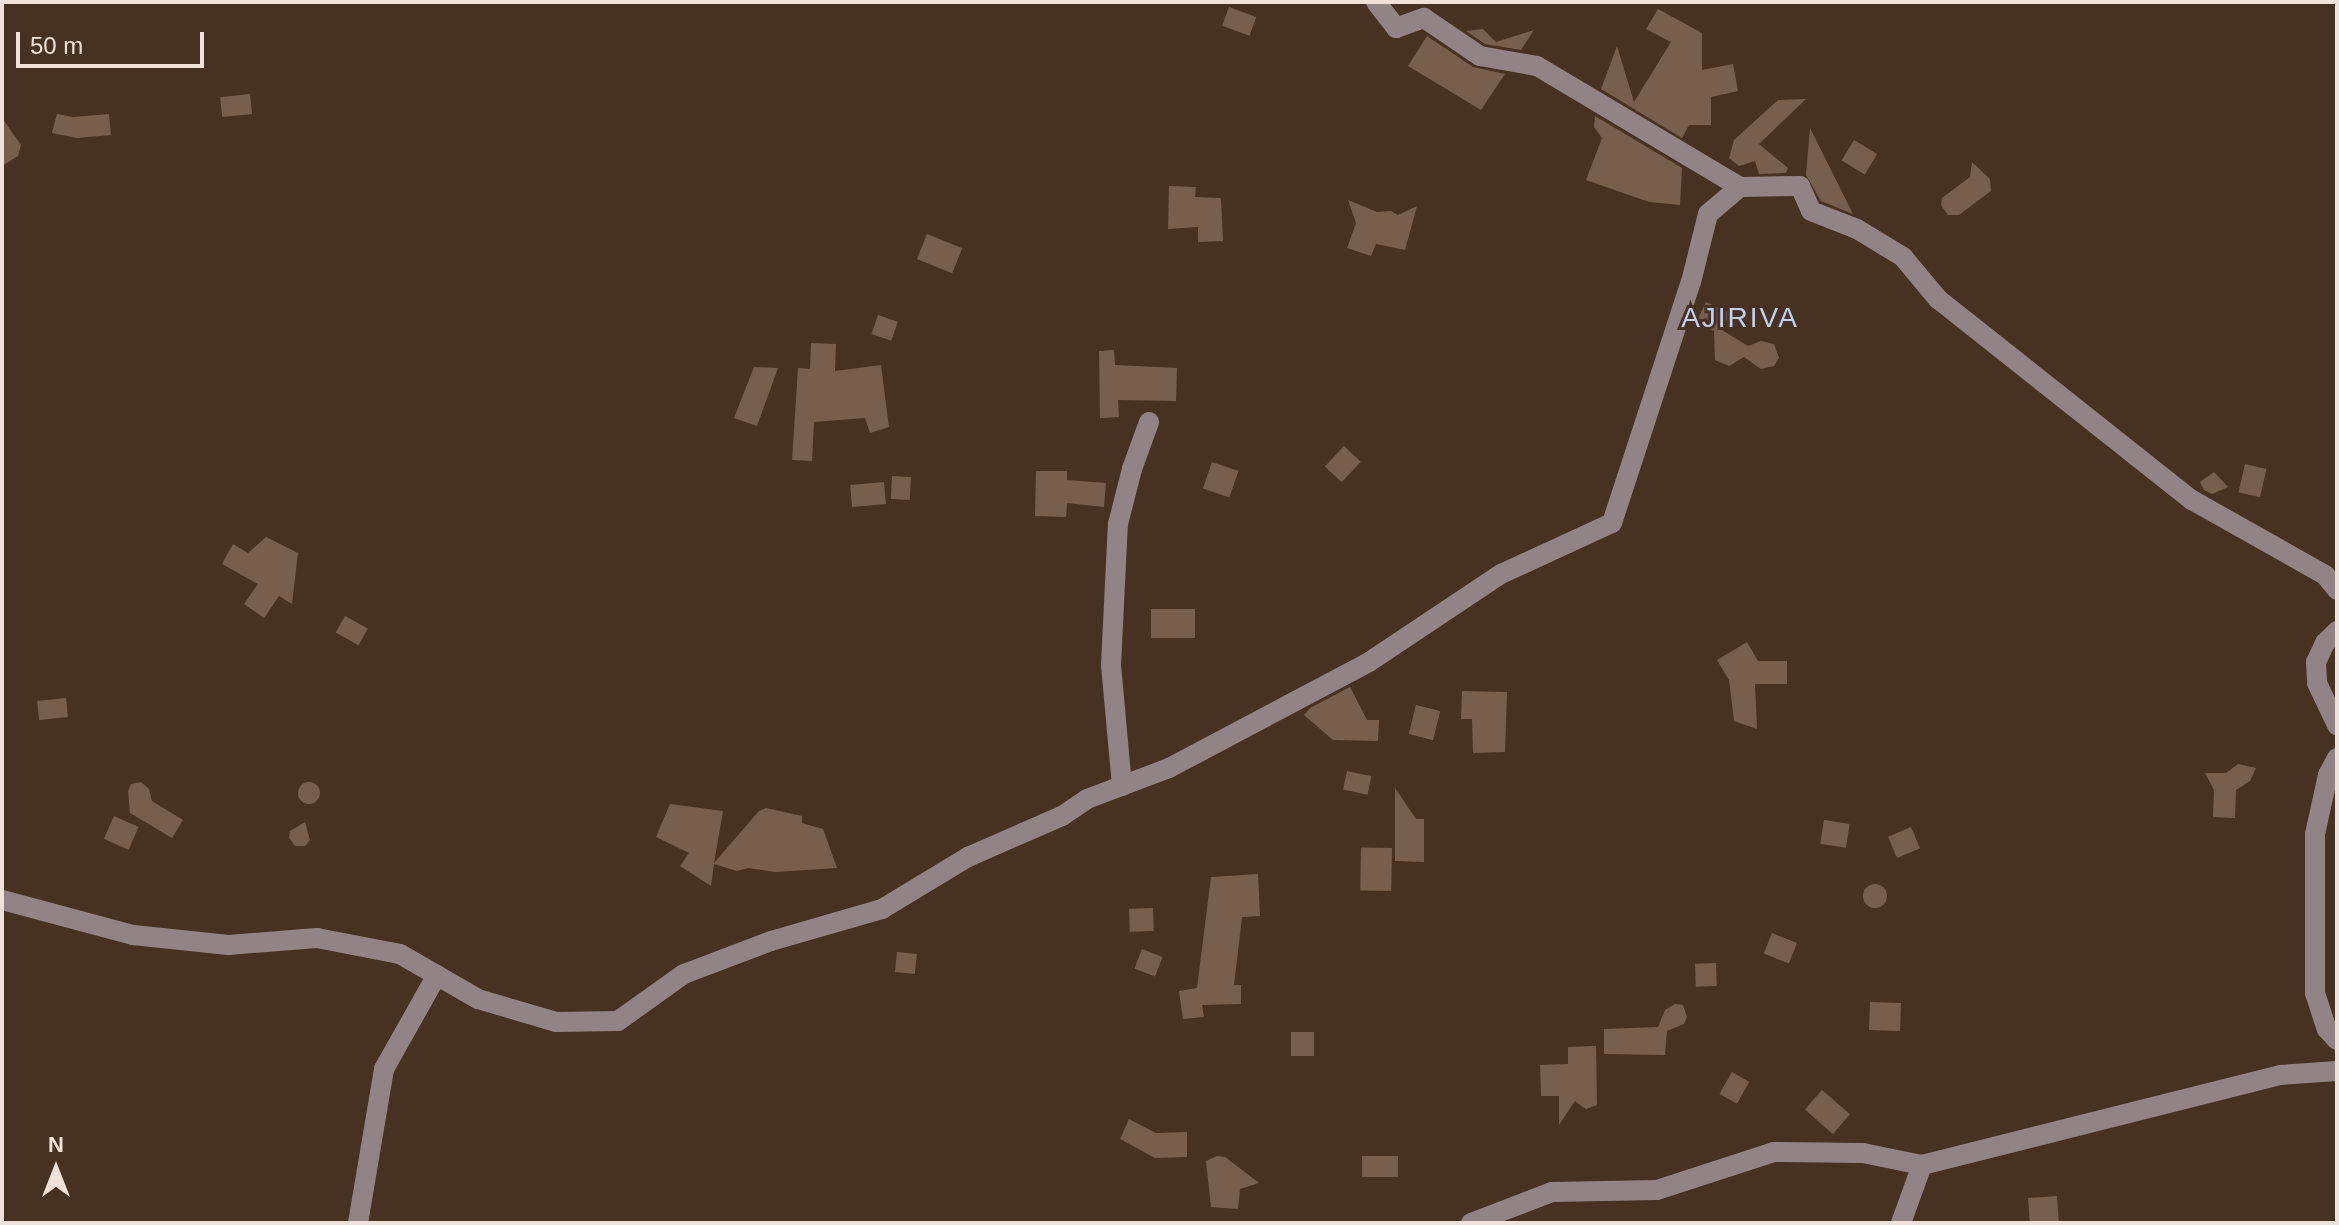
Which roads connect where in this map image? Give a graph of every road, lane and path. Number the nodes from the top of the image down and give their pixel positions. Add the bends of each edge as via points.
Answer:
1 (1376, 2) edge
2 (1740, 187) junction
3 (1149, 422) dead end
4 (2337, 590) edge
5 (2337, 631) edge
6 (2337, 725) edge
7 (2337, 758) edge
8 (1122, 786) junction
9 (2, 900) edge
10 (437, 975) junction
11 (2337, 1040) edge
12 (2337, 1071) edge
13 (1922, 1165) junction
14 (358, 1223) edge
15 (1471, 1223) edge
16 (1901, 1223) edge

1 - 2 street via 1396,28 1424,18 1480,56 1537,66
2 - 4 street via 1800,186 1811,211 1857,229 1903,257 1938,299 2192,500 2325,575
2 - 8 street via 1708,214 1612,523 1501,574 1369,662 1169,768
3 - 8 street via 1118,524 1111,665
5 - 6 street via 2316,662 2317,683
7 - 11 street via 2315,834 2315,993 2327,1029
8 - 10 street via 968,857 882,909 771,941 684,974 618,1021 556,1022 478,999
9 - 10 street via 133,935 228,945 317,938 400,954
10 - 14 street via 384,1069
12 - 13 street via 2280,1075
13 - 15 street via 1863,1153 1774,1152 1657,1190 1552,1192
13 - 16 street

